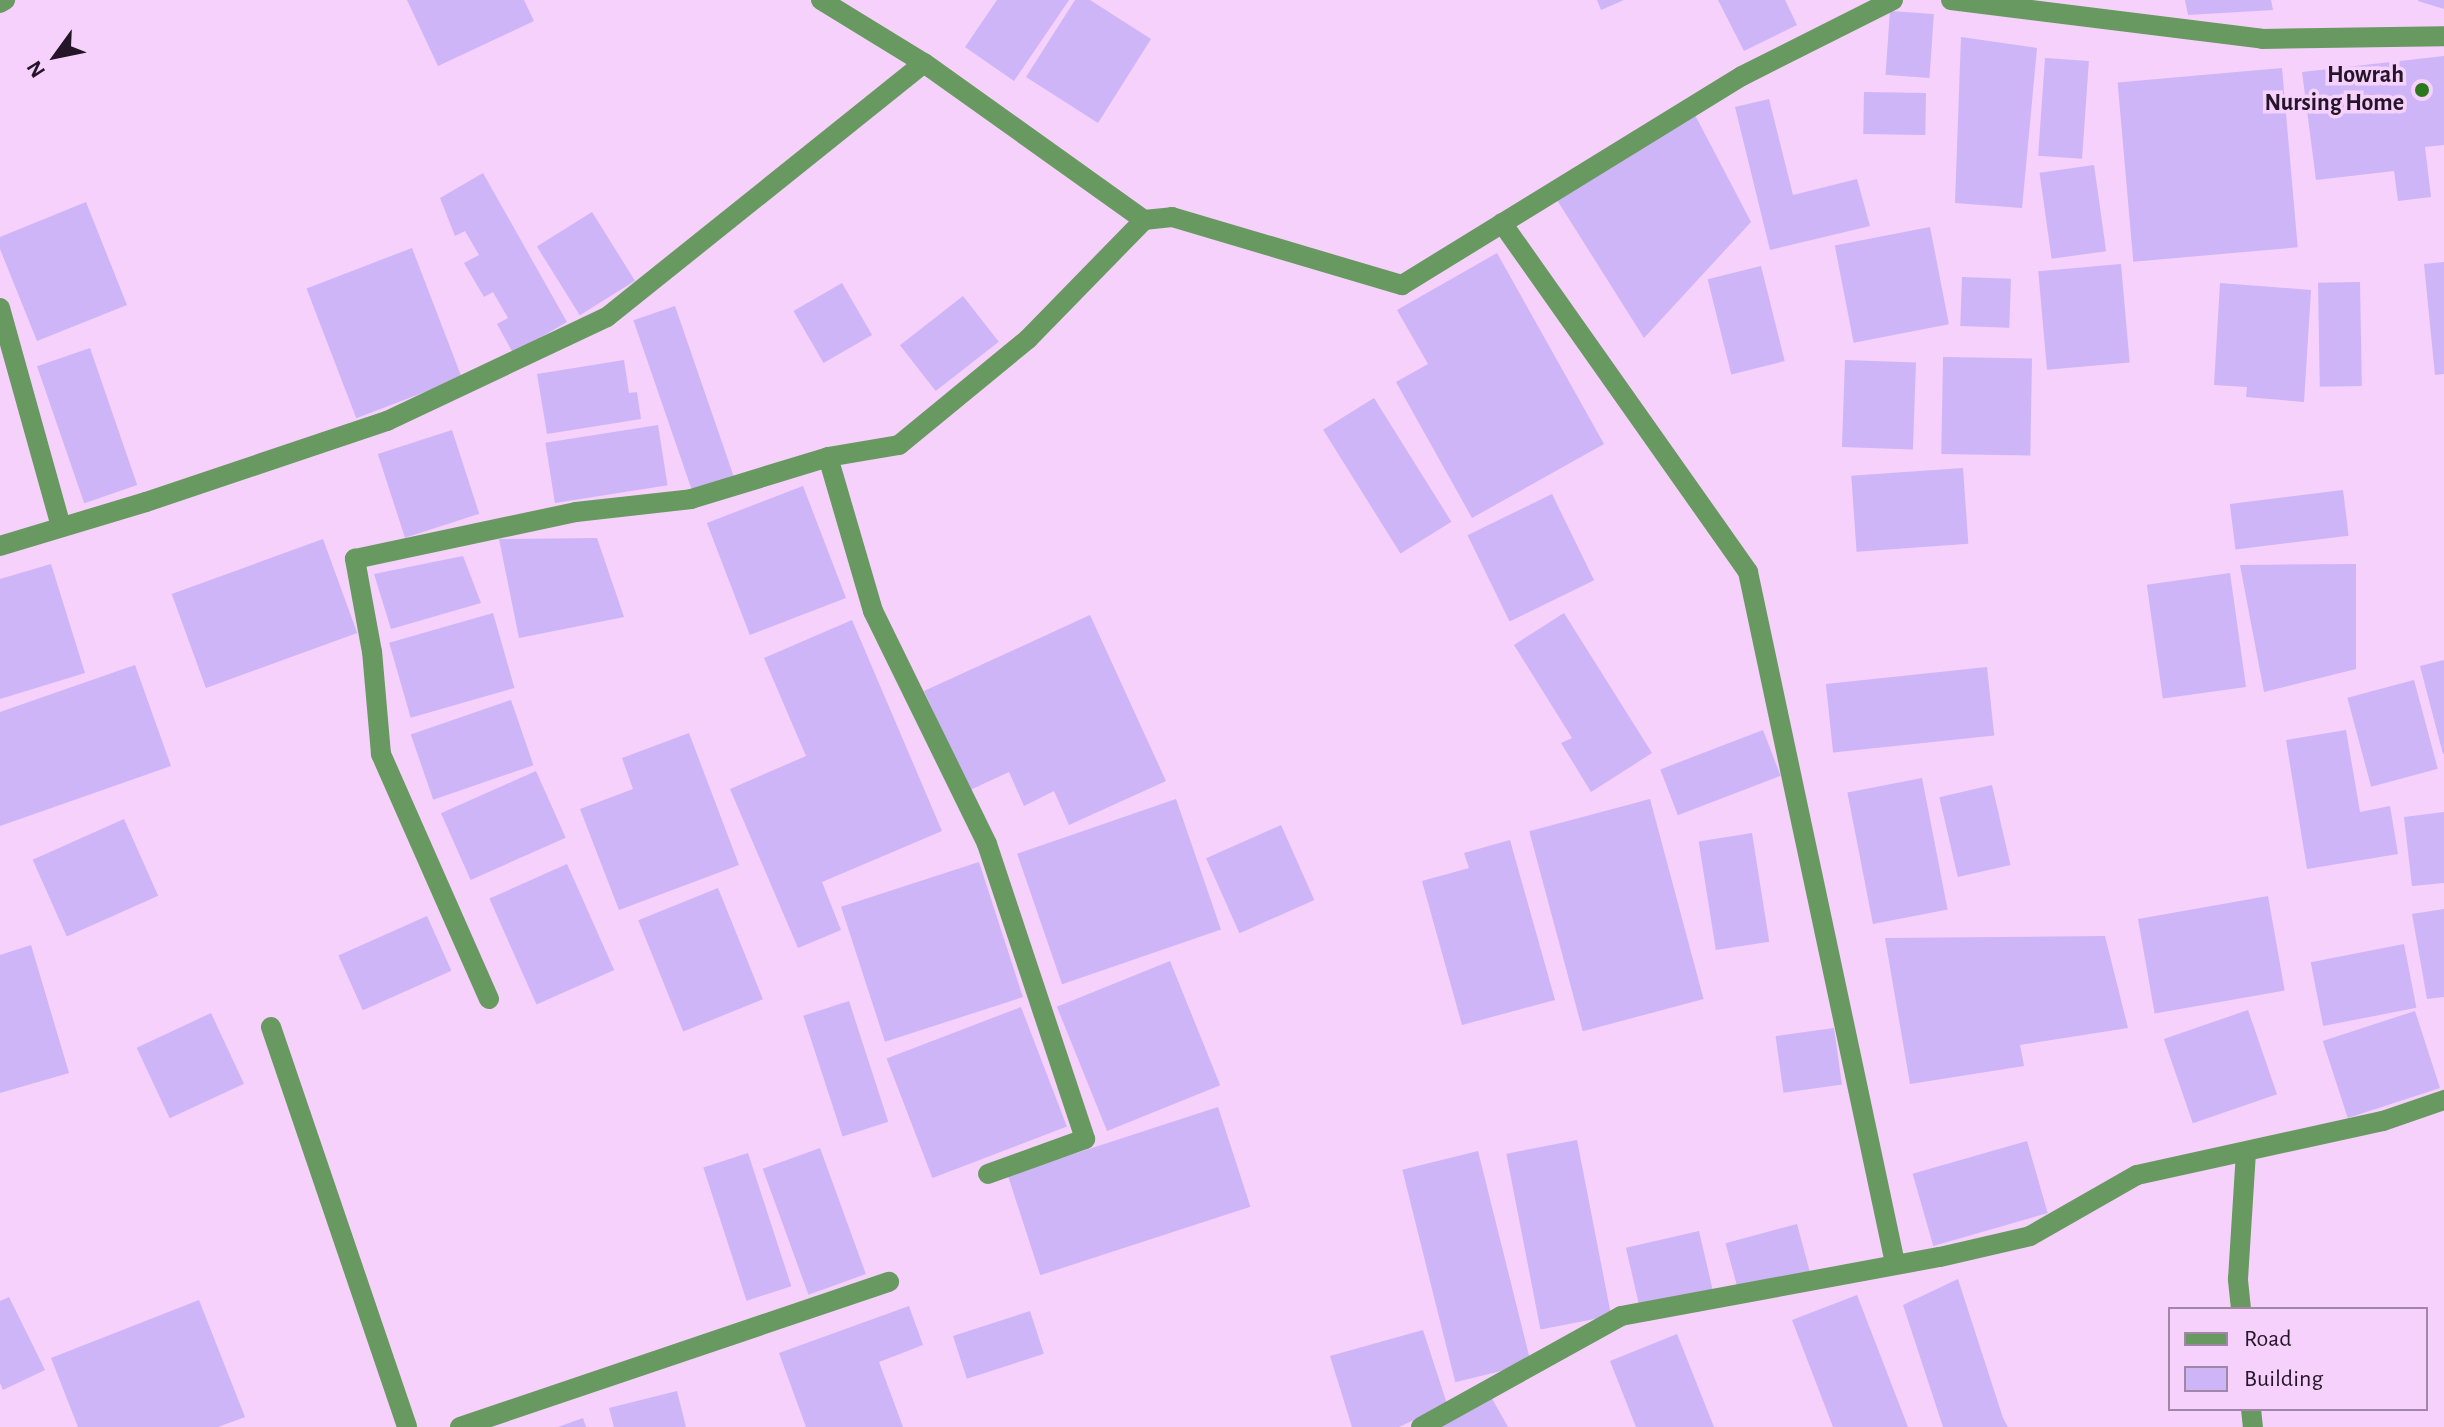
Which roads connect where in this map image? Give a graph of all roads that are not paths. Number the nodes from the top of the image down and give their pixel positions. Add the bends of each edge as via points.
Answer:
1 (5, 0) edge
2 (821, 0) edge
3 (1893, 0) edge
4 (1951, 0) edge
5 (0, 3) edge
6 (2444, 36) edge
7 (924, 63) junction
8 (1144, 220) junction
9 (1502, 223) junction
10 (0, 308) edge
11 (828, 457) junction
12 (61, 527) junction
13 (0, 546) edge
14 (489, 999) dead end
15 (271, 1027) dead end
16 (2444, 1100) edge
17 (2246, 1153) junction
18 (988, 1174) dead end
19 (1895, 1263) junction
20 (889, 1282) dead end
21 (2241, 1307) edge
22 (407, 1427) edge
23 (460, 1427) edge
24 (1421, 1427) edge

1 - 5 street
2 - 7 street
3 - 9 street via 1742,76
4 - 6 street via 2262,39
7 - 8 street
7 - 12 street via 607,317 387,421
8 - 9 street via 1172,217 1402,285
8 - 11 street via 1028,339 899,445
9 - 19 street via 1748,572
10 - 12 street
11 - 14 street via 691,499 576,512 355,559 372,652 381,754
11 - 18 street via 873,611 987,844 1085,1139
12 - 13 street
15 - 22 street
16 - 17 street via 2383,1121
17 - 19 street via 2137,1175 2030,1236
17 - 21 street
19 - 24 street via 1621,1316
20 - 23 street

